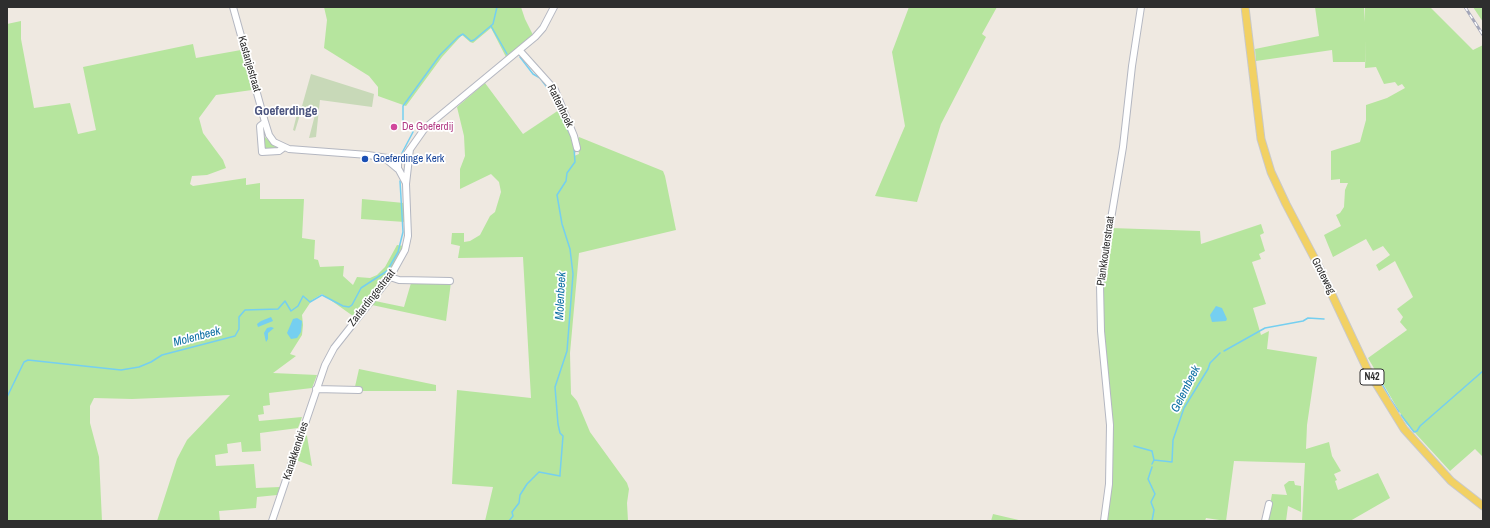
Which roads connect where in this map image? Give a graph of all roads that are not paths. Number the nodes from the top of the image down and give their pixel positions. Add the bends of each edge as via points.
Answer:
1 (233, 7) edge
2 (554, 7) edge
3 (1141, 7) edge
4 (1245, 7) edge
5 (520, 51) junction
6 (264, 122) junction
7 (283, 148) junction
8 (577, 148) dead end
9 (387, 160) junction
10 (405, 163) junction
11 (399, 169) junction
12 (406, 184) junction
13 (390, 277) junction
14 (450, 280) dead end
15 (319, 381) joint
16 (316, 389) junction
17 (359, 390) dead end
18 (1269, 504) dead end
19 (1483, 506) edge
20 (272, 521) edge
21 (1104, 521) edge
22 (1265, 521) edge

1 - 6 street, Kastanjestraat
2 - 5 street, Zarlardingestraat via 543,28
3 - 21 street, Plankkouterstraat via 1123,147 1100,285 1101,332 1110,425 1109,484
4 - 19 main road, Groteweg / N42 via 1262,139 1271,172 1283,198 1367,369 1400,423 1451,481
5 - 8 street, Rattenhoek via 554,90
5 - 10 street, Zarlardingestraat via 425,128 410,149
6 - 7 street, Kastanjestraat via 274,142
6 - 7 street, Kastanjestraat via 260,126 262,152 279,151
7 - 9 street, Kastanjestraat
9 - 10 street, Kastanjestraat
9 - 11 street, Kastanjestraat
10 - 11 street via 404,170
10 - 11 street, Zarlardingestraat via 397,164
10 - 12 street, Zarlardingestraat
11 - 12 street, Zarlardingestraat
12 - 13 street, Zarlardingestraat via 408,236 405,250
13 - 14 street via 399,280
13 - 15 street, Zarlardingestraat via 334,348
15 - 16 street, Kanakkendries
16 - 17 street
16 - 20 street, Kanakkendries
18 - 22 street

